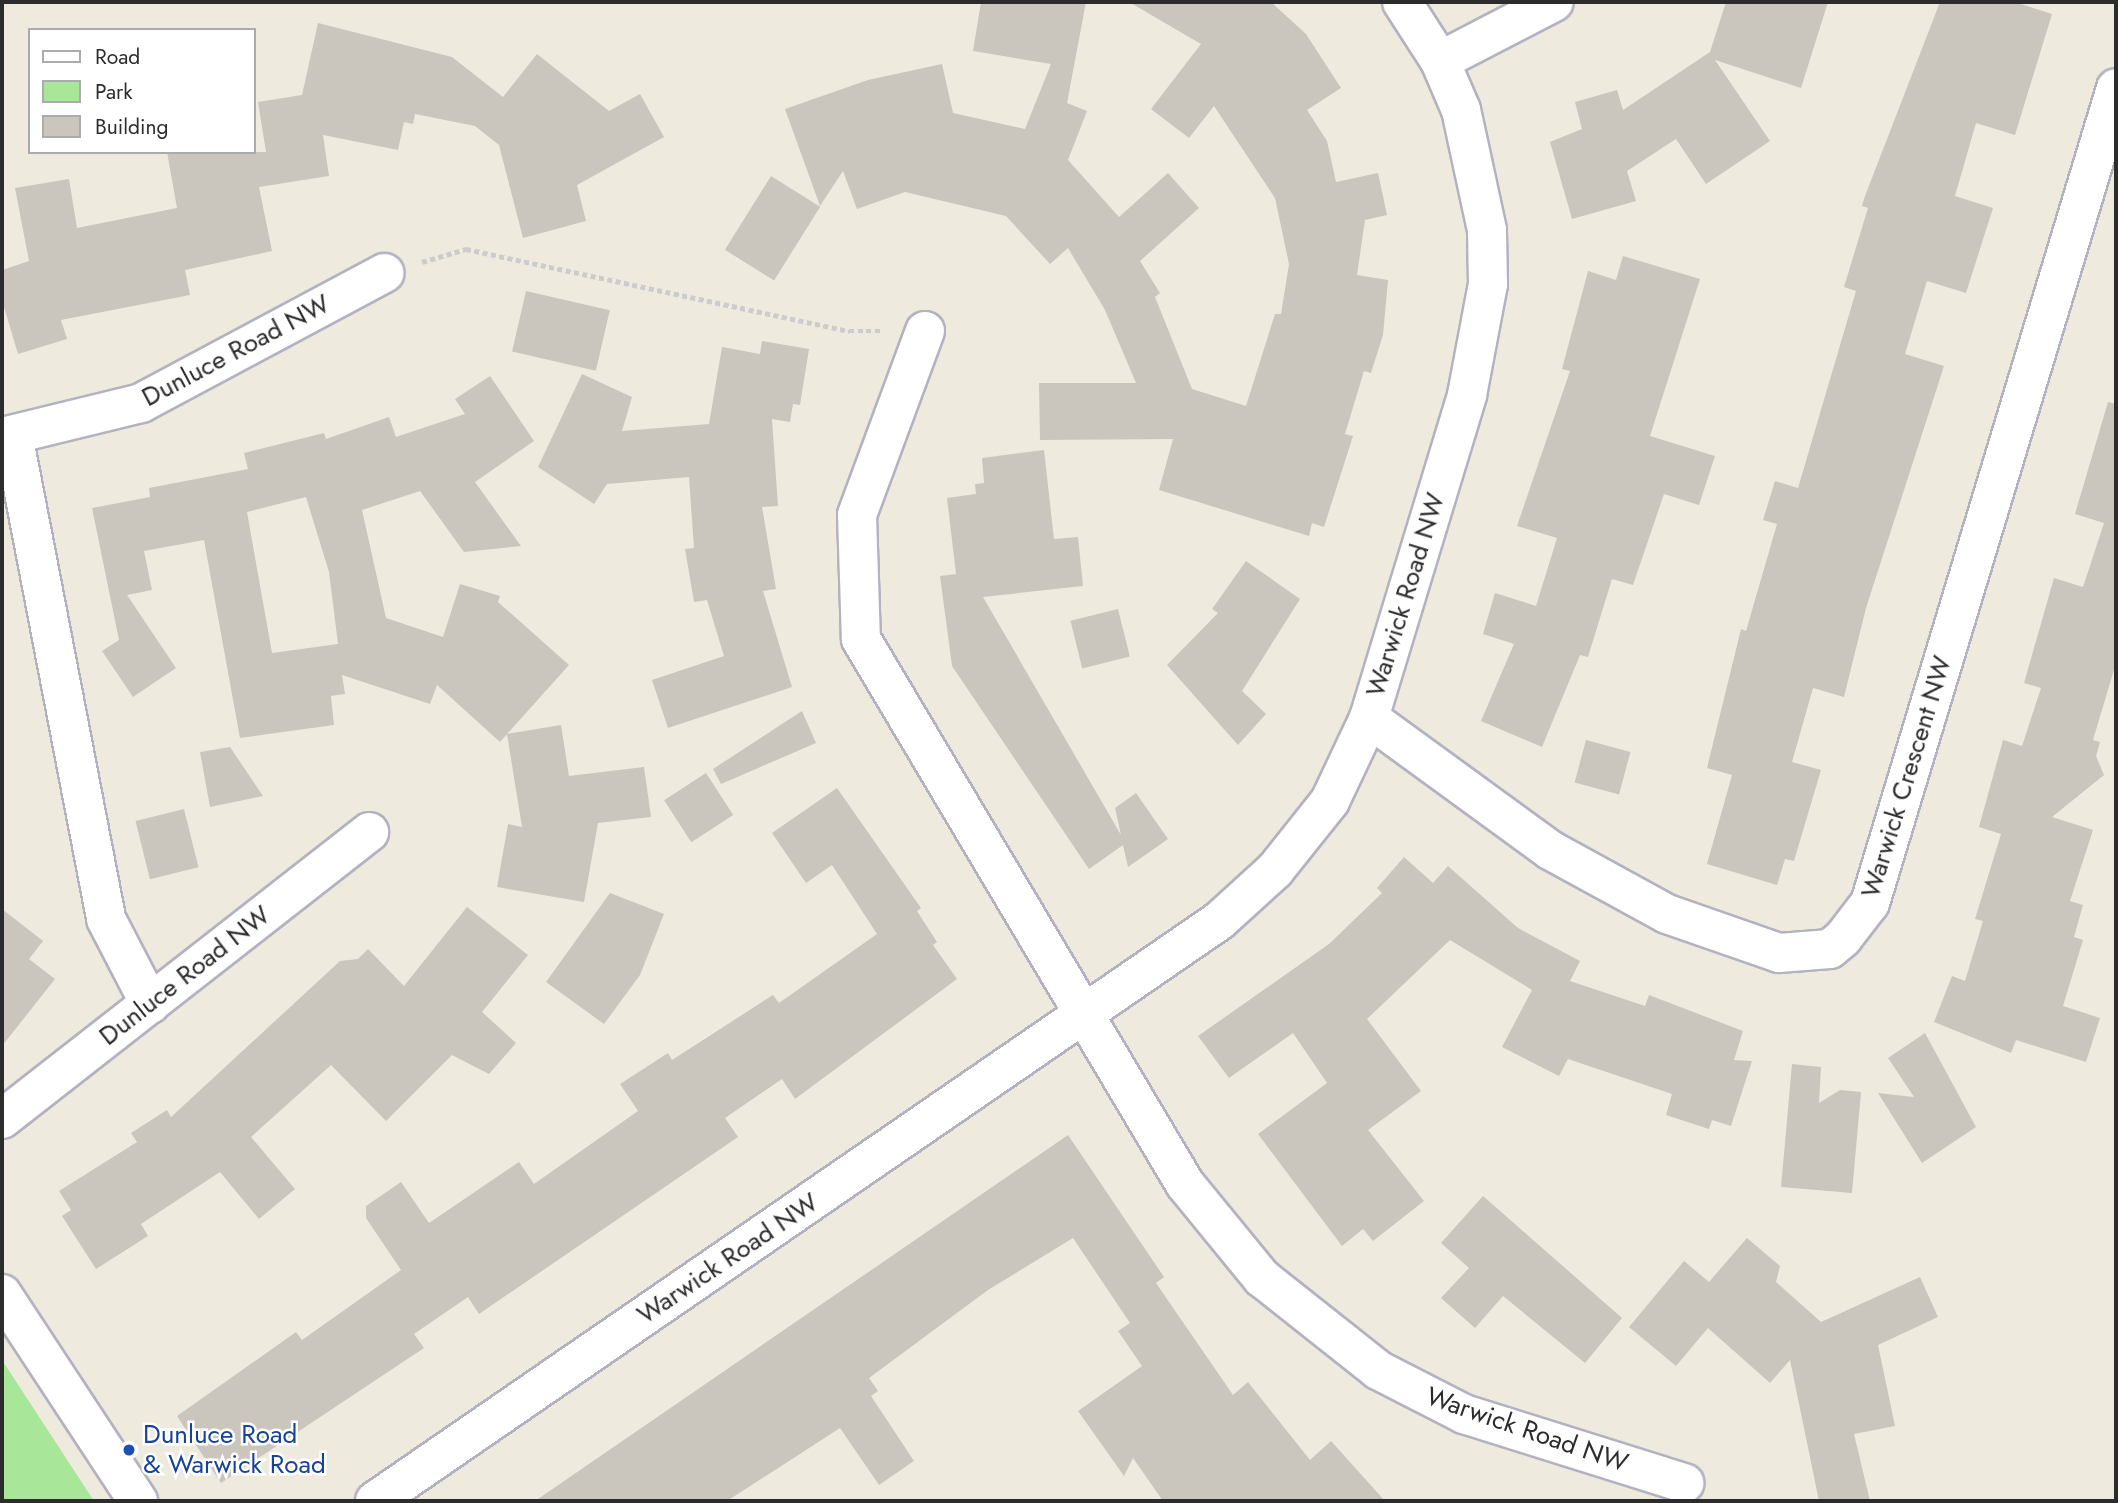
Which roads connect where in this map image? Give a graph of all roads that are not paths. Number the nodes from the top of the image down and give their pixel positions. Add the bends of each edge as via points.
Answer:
1 (1402, 2) edge
2 (1554, 2) edge
3 (1440, 61) junction
4 (2116, 88) edge
5 (384, 273) road end
6 (925, 331) road end
7 (8, 436) edge
8 (1369, 718) junction
9 (369, 832) dead end
10 (150, 1004) junction
11 (1082, 1017) junction
12 (2, 1119) edge
13 (2, 1294) edge
14 (1684, 1483) dead end
15 (138, 1501) edge
16 (375, 1501) edge

1 - 3 street, Warwick Road NW
2 - 3 street
3 - 8 street, Warwick Road NW via 1478,173 1488,284 1467,396
4 - 8 street, Warwick Crescent NW via 1870,903 1836,944 1804,955 1779,953 1667,914 1550,850
5 - 7 street, Dunluce Road NW via 141,403
6 - 11 street, Warwick Road NW via 857,515 861,639
7 - 10 street via 106,919
8 - 11 street, Warwick Road NW via 1330,801 1275,870 1219,921
9 - 10 street, Dunluce Road NW
10 - 12 street, Dunluce Road NW
11 - 14 street, Warwick Road NW via 1185,1184 1236,1249 1338,1342 1415,1392 1464,1414
11 - 16 street, Warwick Road NW
13 - 15 street

